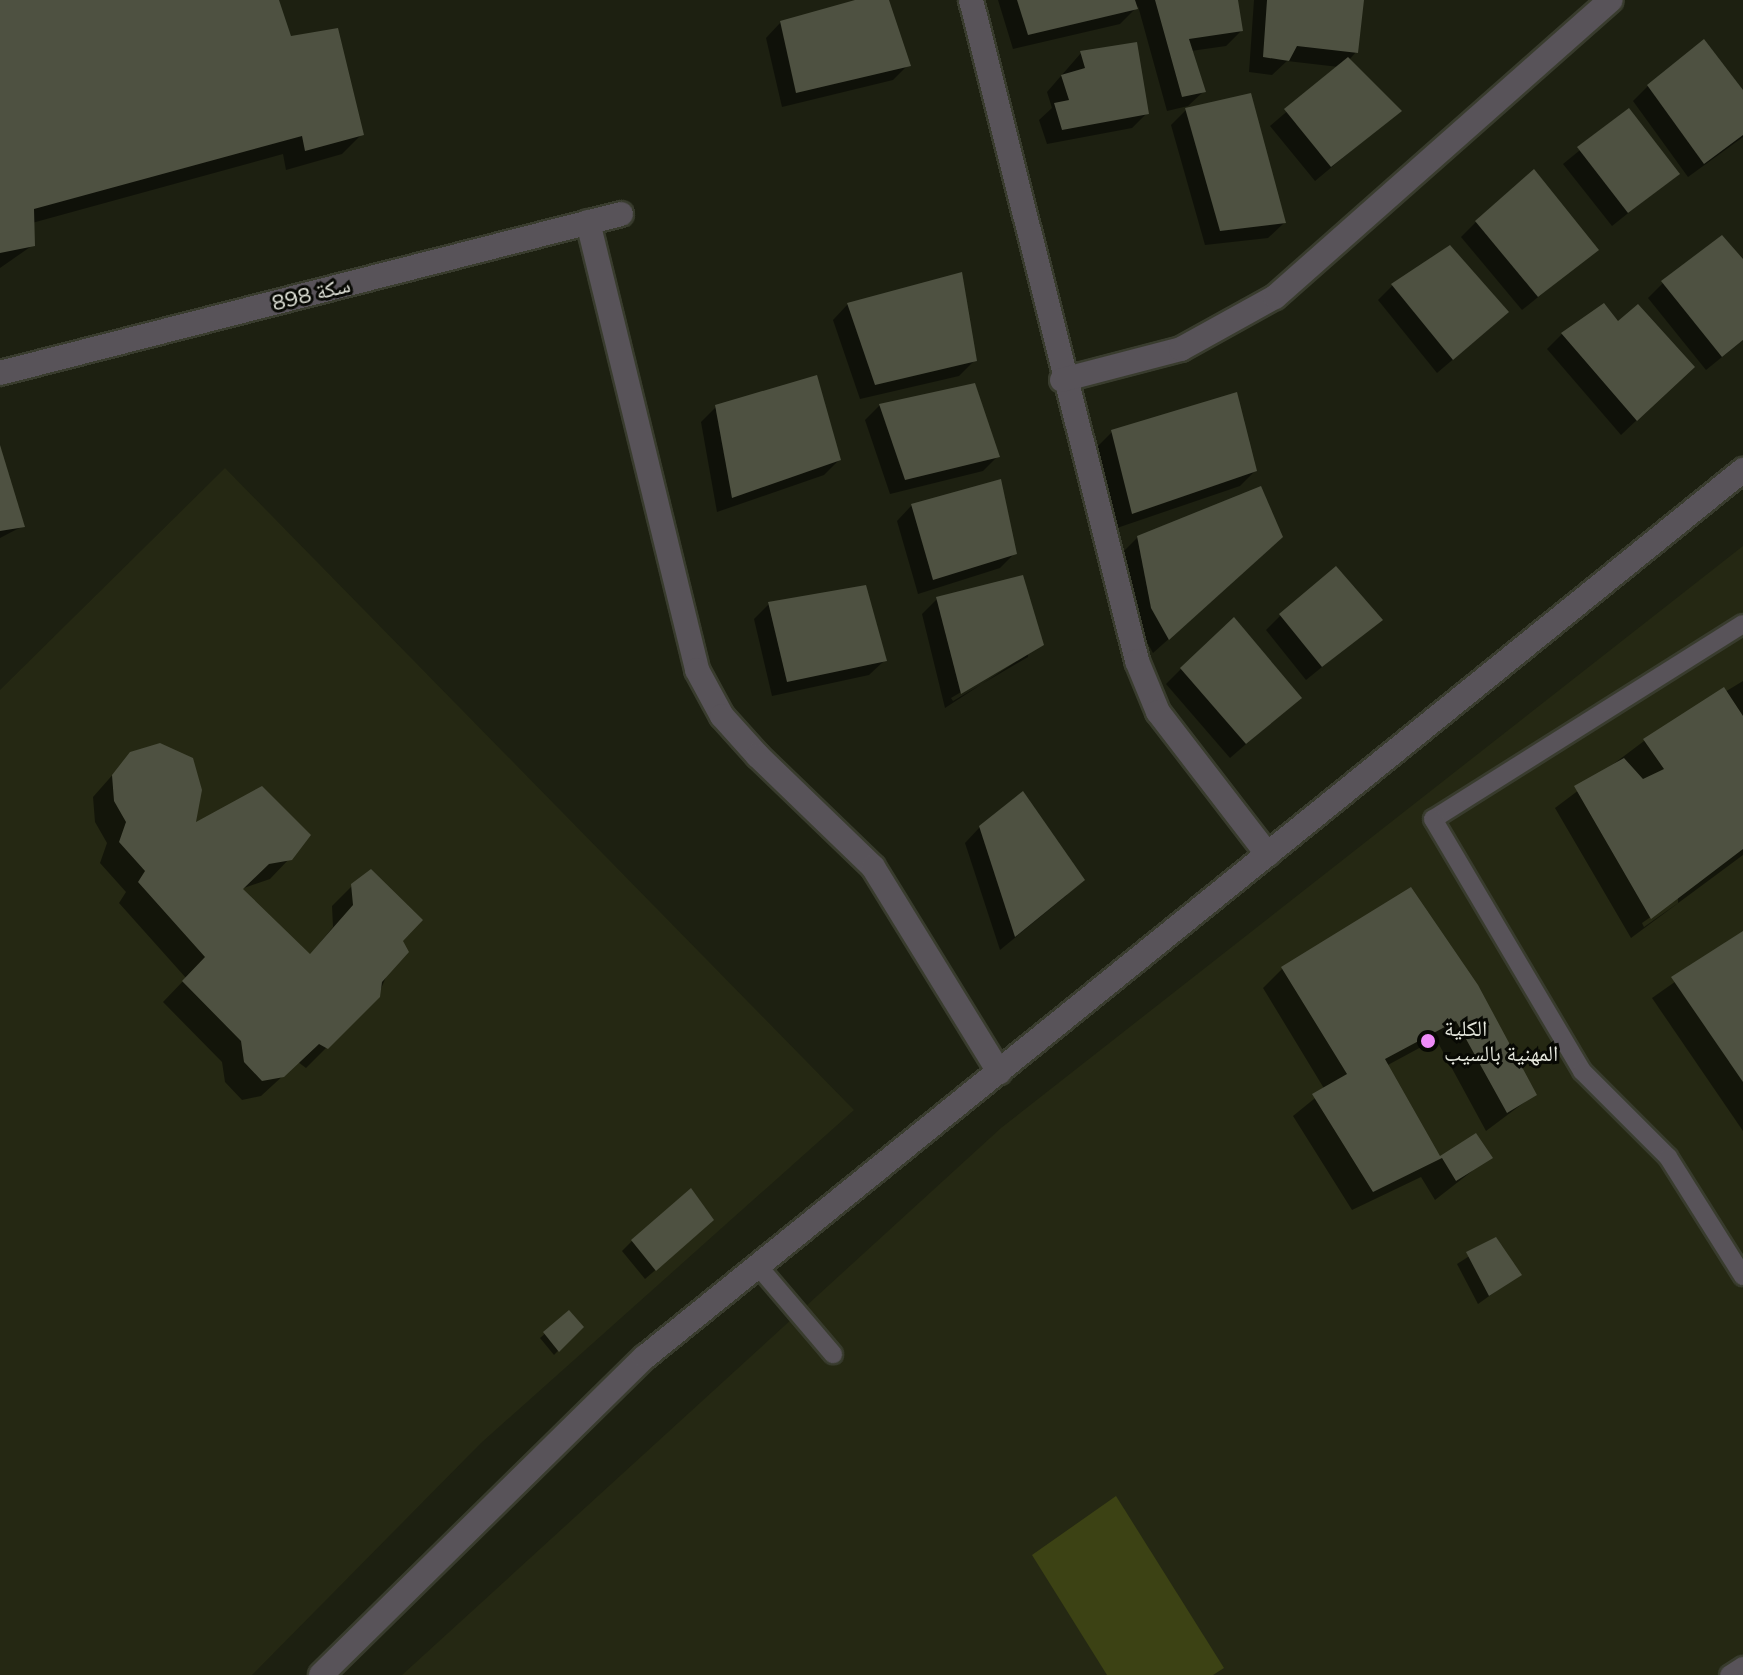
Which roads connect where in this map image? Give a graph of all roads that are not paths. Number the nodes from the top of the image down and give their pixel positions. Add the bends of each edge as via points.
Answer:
1 (971, 0) edge
2 (1611, 0) edge
3 (621, 214) dead end
4 (588, 222) junction
5 (0, 373) edge
6 (1062, 380) junction
7 (1743, 470) edge
8 (1743, 624) edge
9 (1268, 855) junction
10 (999, 1072) junction
11 (758, 1266) junction
12 (1743, 1276) edge
13 (833, 1354) dead end
14 (1743, 1666) edge
15 (321, 1675) edge
16 (1729, 1675) edge

1 - 6 street
2 - 6 street via 1275,297 1181,349
3 - 4 street, سكة 898
4 - 5 street, سكة 898
4 - 10 street via 697,670 740,736 873,867
6 - 9 street via 1137,661 1158,712
7 - 9 street
8 - 12 lane via 1433,819 1582,1071 1668,1157
9 - 10 street
10 - 11 street
11 - 13 lane
11 - 15 street via 645,1357
14 - 16 lane

